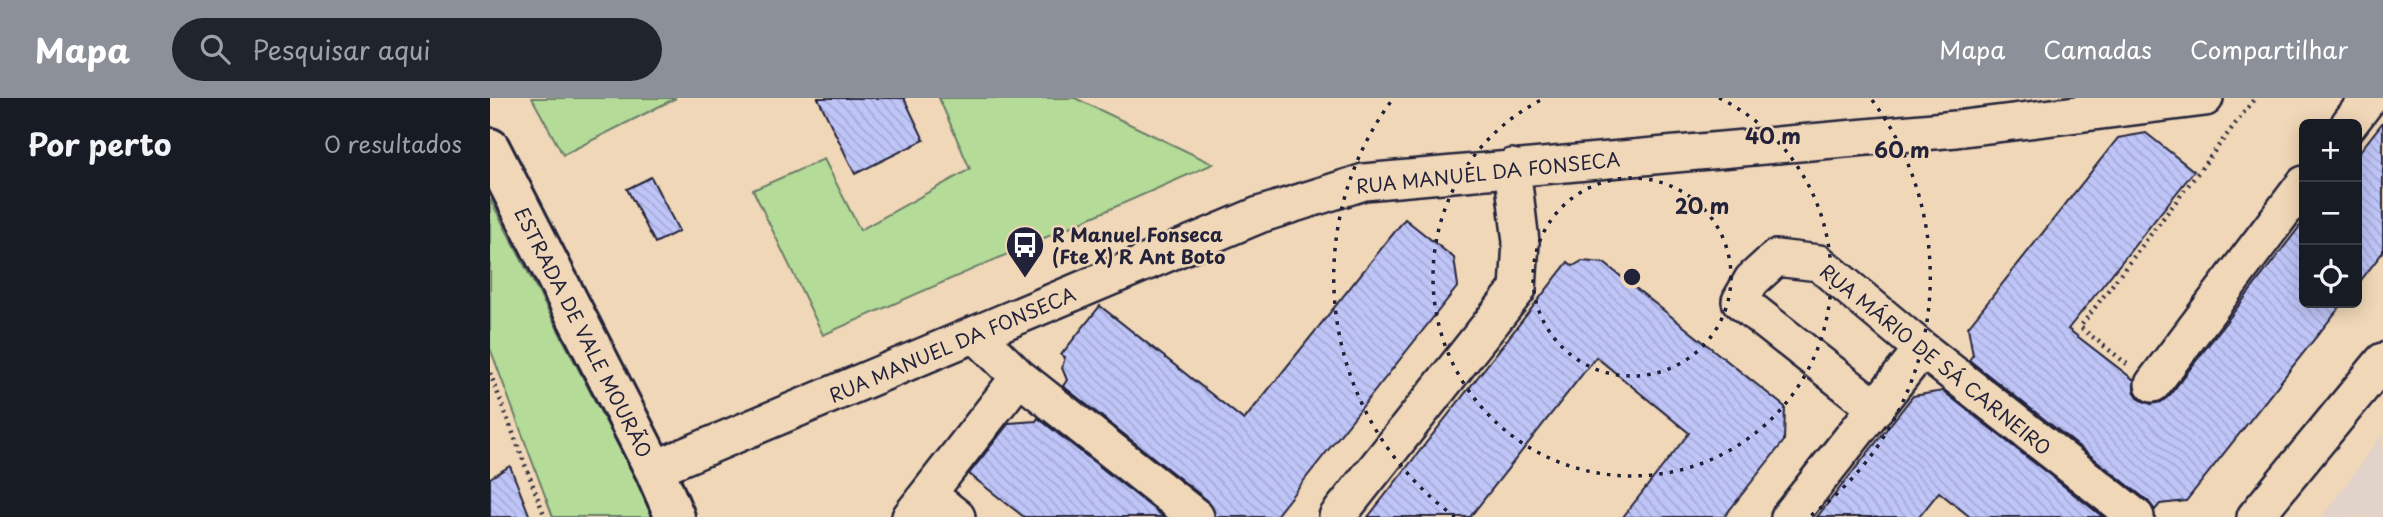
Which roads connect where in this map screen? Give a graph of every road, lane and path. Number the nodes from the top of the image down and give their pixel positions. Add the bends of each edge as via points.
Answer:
1 (2205, 98) edge
2 (2255, 98) edge
3 (2369, 98) edge
4 (1954, 113) edge
5 (2353, 119) edge
6 (490, 148) edge
7 (1512, 167) junction
8 (2299, 191) edge
9 (975, 334) junction
10 (1922, 349) junction
11 (2383, 361) edge
12 (490, 373) edge
13 (1019, 377) junction
14 (2153, 384) joint
15 (1875, 408) junction
16 (654, 469) junction
17 (919, 505) edge
18 (545, 517) edge
19 (675, 517) edge
20 (957, 517) edge
21 (1196, 517) edge
22 (1337, 517) edge
23 (1789, 517) edge
24 (2136, 517) edge
25 (2255, 517) edge

1 - 4 street, RUA MANUEL DA FONSECA
2 - 14 path via 2080,327
3 - 5 street
4 - 7 street, RUA MANUEL DA FONSECA
6 - 16 street, ESTRADA DE VALE MOURÃO
7 - 9 street, RUA MANUEL DA FONSECA via 1364,182 1259,215
7 - 22 street via 1521,242 1518,289
8 - 14 street
9 - 13 street
9 - 16 street, RUA MANUEL DA FONSECA
10 - 15 street
10 - 15 street, RUA MÁRIO DE SÁ CARNEIRO via 1819,263 1776,258 1752,280 1740,301
10 - 24 street, RUA MÁRIO DE SÁ CARNEIRO
11 - 25 street
12 - 18 path
13 - 17 street
13 - 21 street
15 - 23 street
16 - 19 street, ESTRADA DE VALE MOURÃO
17 - 20 street

